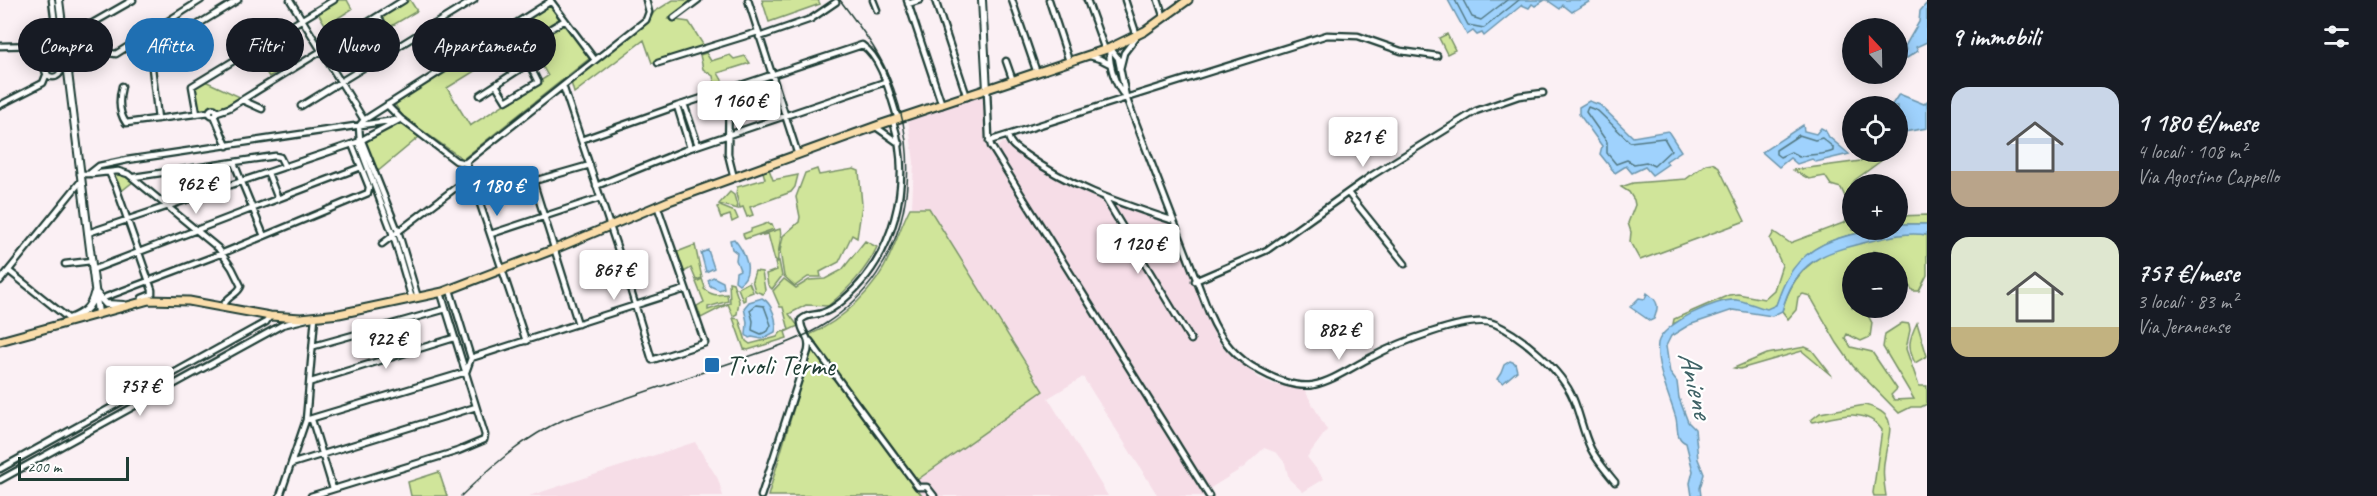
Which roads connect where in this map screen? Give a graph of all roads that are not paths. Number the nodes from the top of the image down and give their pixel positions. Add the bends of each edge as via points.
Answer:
1 (52, 0) edge
2 (59, 0) edge
3 (133, 0) edge
4 (201, 0) edge
5 (238, 0) edge
6 (290, 0) edge
7 (334, 0) edge
8 (404, 0) edge
9 (474, 0) edge
10 (646, 0) edge
11 (698, 0) edge
12 (748, 0) edge
13 (873, 0) edge
14 (920, 0) edge
15 (935, 0) edge
16 (1011, 0) edge
17 (1049, 0) edge
18 (1087, 0) edge
19 (1125, 0) edge
20 (1158, 0) edge
21 (551, 1) edge
22 (984, 1) edge
23 (1186, 1) edge
24 (836, 2) dead end
25 (908, 2) edge
26 (877, 10) dead end
27 (378, 16) joint
28 (54, 18) edge
29 (61, 18) edge
30 (105, 18) edge
31 (209, 18) edge
32 (301, 18) edge
33 (375, 18) edge
34 (674, 18) dead end
35 (1164, 18) junction
36 (304, 19) edge
37 (565, 20) junction
38 (304, 23) edge
39 (556, 26) edge
40 (758, 34) junction
41 (1137, 36) junction
42 (316, 43) edge
43 (0, 45) edge
44 (18, 45) edge
45 (400, 46) edge
46 (1107, 49) junction
47 (113, 54) edge
48 (316, 54) edge
49 (1437, 56) dead end
50 (1084, 57) junction
51 (596, 60) junction
52 (1006, 61) dead end
53 (1069, 62) junction
54 (658, 63) dead end
55 (226, 66) edge
56 (1111, 66) junction
57 (1120, 69) junction
58 (59, 72) edge
59 (63, 72) edge
60 (68, 72) edge
61 (152, 72) edge
62 (335, 72) edge
63 (357, 72) edge
64 (516, 72) edge
65 (533, 72) edge
66 (47, 73) joint
67 (1036, 73) junction
68 (58, 75) junction
69 (773, 75) junction
70 (1013, 81) junction
71 (341, 82) junction
72 (885, 82) junction
73 (496, 85) junction
74 (70, 86) junction
75 (122, 86) dead end
76 (563, 86) junction
77 (729, 89) junction
78 (987, 90) junction
79 (1543, 93) dead end
80 (480, 95) dead end
81 (967, 96) junction
82 (1126, 97) junction
83 (242, 100) junction
84 (684, 104) junction
85 (0, 105) edge
86 (387, 105) junction
87 (942, 105) junction
88 (301, 106) dead end
89 (677, 106) junction
90 (262, 109) dead end
91 (216, 112) junction
92 (197, 114) junction
93 (786, 115) junction
94 (158, 119) junction
95 (401, 119) junction
96 (364, 120) junction
97 (893, 121) junction
98 (359, 126) junction
99 (876, 127) junction
100 (728, 135) junction
101 (1008, 136) junction
102 (893, 139) junction
103 (581, 140) junction
104 (989, 141) junction
105 (358, 142) junction
106 (900, 144) junction
107 (698, 145) junction
108 (227, 146) junction
109 (690, 148) junction
110 (798, 155) junction
111 (456, 161) junction
112 (466, 162) junction
113 (234, 163) junction
114 (590, 165) junction
115 (285, 167) junction
116 (361, 167) junction
117 (109, 172) junction
118 (268, 173) junction
119 (470, 173) junction
120 (89, 174) junction
121 (81, 178) junction
122 (133, 178) junction
123 (734, 178) junction
124 (242, 181) junction
125 (533, 182) junction
126 (596, 186) junction
127 (1348, 193) junction
128 (478, 197) junction
129 (600, 198) junction
130 (1105, 198) junction
131 (278, 199) junction
132 (167, 206) junction
133 (657, 206) junction
134 (253, 209) junction
135 (544, 216) junction
136 (127, 219) junction
137 (1172, 220) junction
138 (609, 226) junction
139 (196, 230) junction
140 (88, 233) junction
141 (395, 233) junction
142 (491, 234) junction
143 (264, 236) junction
144 (382, 244) dead end
145 (555, 249) junction
146 (139, 252) junction
147 (223, 253) junction
148 (91, 261) junction
149 (65, 264) dead end
150 (1405, 264) dead end
151 (92, 270) junction
152 (502, 270) junction
153 (9, 271) junction
154 (0, 281) edge
155 (149, 281) junction
156 (1196, 281) junction
157 (686, 289) junction
158 (450, 290) junction
159 (95, 291) junction
160 (441, 292) junction
161 (106, 297) dead end
162 (415, 298) junction
163 (142, 302) junction
164 (131, 304) junction
165 (635, 306) junction
166 (223, 307) junction
167 (446, 309) junction
168 (98, 313) junction
169 (315, 317) junction
170 (268, 319) junction
171 (67, 321) junction
172 (578, 324) junction
173 (269, 333) junction
174 (454, 338) junction
175 (1191, 340) dead end
176 (0, 341) edge
177 (526, 341) junction
178 (810, 341) junction
179 (314, 346) junction
180 (471, 358) junction
181 (466, 372) junction
182 (310, 382) junction
183 (125, 400) junction
184 (476, 407) junction
185 (129, 410) junction
186 (309, 420) junction
187 (322, 454) junction
188 (291, 464) junction
189 (0, 469) edge
190 (0, 480) edge
191 (1615, 482) dead end
192 (333, 489) junction
193 (280, 496) edge
194 (311, 496) edge
195 (761, 496) edge
196 (934, 496) edge
197 (1209, 496) edge

1 - 28 street
2 - 29 street
3 - 30 street
4 - 47 street
5 - 31 street
6 - 32 street
7 - 36 street
8 - 27 street
9 - 45 street
10 - 51 street via 647,19
11 - 34 street
12 - 40 street
13 - 26 street
14 - 25 street
15 - 81 street
16 - 67 street
17 - 53 street
18 - 46 street
19 - 41 street
20 - 35 street
21 - 37 street
21 - 86 street
22 - 78 street
23 - 35 main road
24 - 40 street via 811,19
25 - 87 street
27 - 33 street
35 - 41 main road
37 - 39 street
37 - 51 street
38 - 42 street
40 - 54 street
40 - 69 street
41 - 46 main road
41 - 57 street via 1124,53
43 - 44 street
46 - 50 main road
46 - 56 street
46 - 57 street via 1116,56
48 - 83 street
49 - 82 street via 1401,51 1358,36 1329,34
50 - 53 main road
50 - 56 street via 1100,58
51 - 76 street
52 - 70 street
53 - 67 main road
55 - 92 street via 192,86
56 - 82 street
57 - 82 street
58 - 68 street
59 - 68 street
60 - 74 street
61 - 94 street
62 - 71 street
63 - 71 street
64 - 73 street
65 - 73 street via 538,82 506,101
66 - 68 street
66 - 85 street via 43,83
67 - 70 main road
68 - 74 street
69 - 72 street via 862,45
69 - 77 street
69 - 93 street
70 - 78 main road
71 - 88 street
71 - 96 street
72 - 93 street
72 - 97 street
73 - 80 street
74 - 121 street
75 - 94 street via 119,100 124,122
76 - 103 street
76 - 112 street
77 - 84 street
77 - 100 street
78 - 81 main road
78 - 104 street
79 - 127 street via 1519,96 1476,111
81 - 87 main road
82 - 101 street
82 - 137 street
83 - 90 street
83 - 91 street
84 - 89 street
84 - 107 street
86 - 95 street
86 - 96 street
87 - 97 main road
89 - 103 street
89 - 109 street
91 - 92 street
91 - 108 street
92 - 94 street
93 - 100 street
93 - 110 street
95 - 98 street
95 - 105 street
95 - 111 street
96 - 98 street
97 - 99 main road
97 - 102 street via 887,129
97 - 106 street
98 - 105 street
98 - 108 street
99 - 102 street
99 - 110 main road
100 - 107 street
100 - 123 street
101 - 104 street
101 - 130 street via 1012,145 1048,171
102 - 106 street
103 - 114 street
104 - 197 street
105 - 115 street
105 - 116 street
105 - 141 street
106 - 178 street via 901,186 888,238 872,269 850,293 826,311 802,319 801,326
107 - 109 street
108 - 120 street via 115,162
109 - 126 street
110 - 123 main road
111 - 112 street
111 - 119 street
112 - 119 street
113 - 115 street via 278,156
113 - 122 street
113 - 124 street
114 - 125 street
114 - 126 street
115 - 118 street
116 - 131 street
116 - 143 street via 370,191
117 - 120 street
117 - 122 street via 123,172
117 - 136 street
118 - 124 street
118 - 131 street
119 - 128 street
119 - 141 street
120 - 121 street
121 - 140 street
121 - 153 street
122 - 132 street
123 - 133 main road
124 - 132 street
124 - 134 street
125 - 128 street
125 - 135 street
126 - 129 street
127 - 150 street
127 - 156 street via 1267,250
128 - 142 street
129 - 135 street
129 - 138 street
130 - 137 street
130 - 175 street
131 - 134 street
132 - 136 street
132 - 139 street
133 - 138 main road
133 - 157 street
134 - 139 street
134 - 143 street
135 - 142 street
135 - 145 street
136 - 140 street
136 - 146 street
137 - 156 street
138 - 145 main road
138 - 165 street
139 - 146 street
139 - 147 street
140 - 148 street
141 - 144 street
141 - 162 street
142 - 152 street
143 - 147 street
145 - 152 main road
145 - 172 street
146 - 151 street
146 - 155 street
147 - 155 street
147 - 166 street via 241,287 225,300
148 - 149 street
148 - 151 street
151 - 159 street
152 - 158 main road
152 - 177 street
153 - 154 street
153 - 171 street
155 - 161 street
155 - 163 street via 153,292 143,297
156 - 191 street via 1214,325 1235,353 1264,373 1301,385 1322,382 1391,348 1451,326 1496,324 1539,353 1570,393 1591,448
157 - 165 street
157 - 165 street via 705,343 652,360
158 - 160 main road
158 - 180 street
159 - 164 street via 108,305
159 - 168 street
159 - 171 street via 88,308
160 - 162 main road
160 - 167 street
162 - 169 main road
163 - 164 main road
163 - 166 main road via 182,300
164 - 168 main road
165 - 172 street
166 - 170 main road
167 - 174 street
167 - 179 street
168 - 171 main road
169 - 170 main road
169 - 173 street via 283,324
169 - 179 street
170 - 173 street
170 - 183 street
171 - 176 main road
172 - 177 street
173 - 185 street
174 - 181 street
174 - 182 street
177 - 180 street
178 - 195 street
178 - 196 street via 918,487 927,487
179 - 182 street
180 - 181 street
181 - 184 street
181 - 186 street
182 - 186 street
183 - 185 street
183 - 189 street
184 - 187 street
184 - 192 street via 484,440
185 - 190 street
186 - 187 street
186 - 188 street
187 - 188 street
187 - 192 street
188 - 193 street
192 - 194 street

